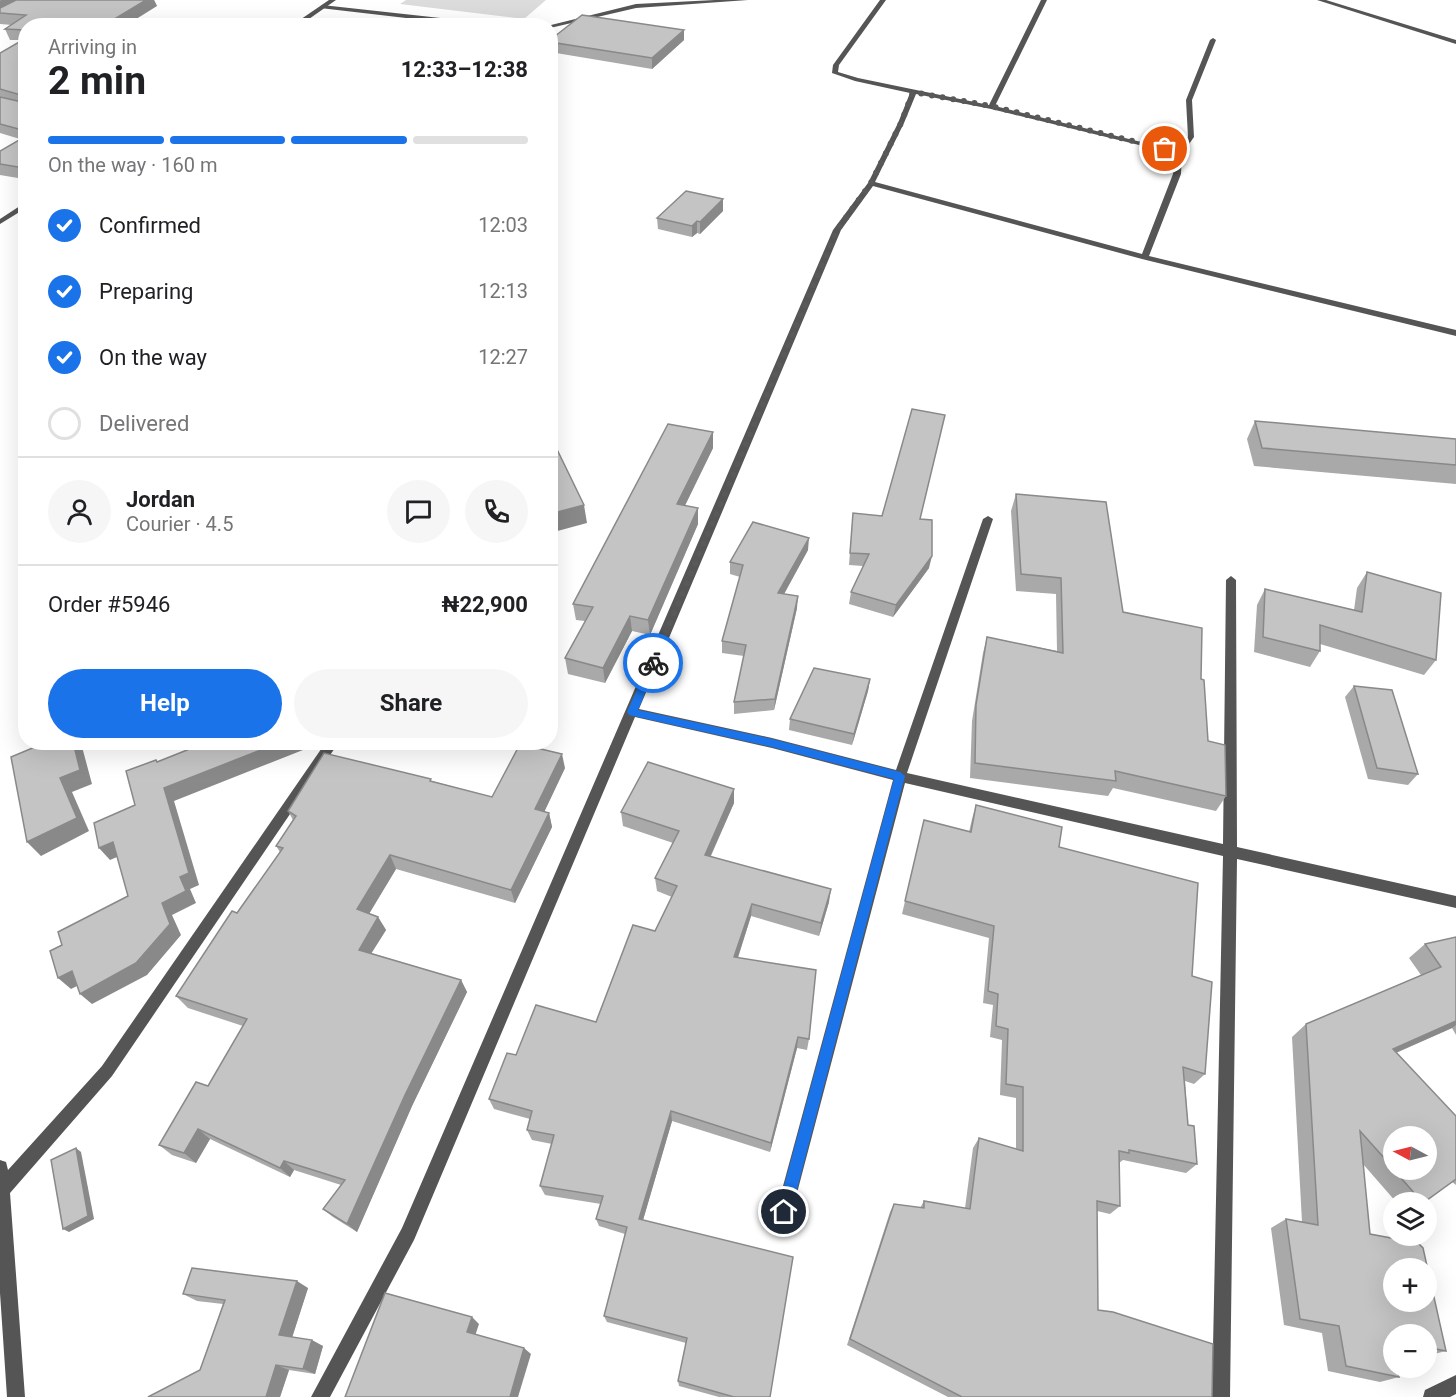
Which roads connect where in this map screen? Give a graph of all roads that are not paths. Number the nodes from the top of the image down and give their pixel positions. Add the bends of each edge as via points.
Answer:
1 (333, 0) edge
2 (745, 0) edge
3 (882, 0) edge
4 (1044, 0) edge
5 (1320, 0) edge
6 (322, 7) junction
7 (371, 14) junction
8 (306, 18) edge
9 (376, 18) edge
10 (412, 18) edge
11 (558, 24) edge
12 (1213, 40) dead end
13 (1456, 42) edge
14 (913, 92) junction
15 (991, 106) junction
16 (1180, 153) junction
17 (871, 183) junction
18 (18, 210) edge
19 (0, 222) edge
20 (1145, 257) junction
21 (1456, 333) edge
22 (988, 519) dead end
23 (1231, 580) dead end
24 (632, 712) junction
25 (328, 750) edge
26 (900, 776) junction
27 (1230, 853) junction
28 (1456, 902) edge
29 (0, 1168) edge
30 (1, 1191) edge
31 (784, 1212) dead end
32 (1456, 1384) edge
33 (16, 1397) edge
34 (320, 1397) edge
35 (1221, 1397) edge
36 (1432, 1397) edge

1 - 6 street
2 - 11 street via 636,6
3 - 14 street via 836,65 835,73
4 - 15 street
5 - 13 street
6 - 7 street
6 - 8 street
7 - 9 street
7 - 10 street
12 - 16 street via 1189,100 1191,137
14 - 15 street
14 - 17 street
15 - 16 street
16 - 20 street via 1177,174
17 - 20 street
17 - 24 street via 837,230
18 - 19 street
20 - 21 street
22 - 26 street
23 - 27 street
24 - 26 street
24 - 34 street via 408,1234
25 - 30 street via 107,1071
26 - 27 street
26 - 31 street
27 - 28 street
27 - 35 street
29 - 30 street
30 - 33 street
32 - 36 street

